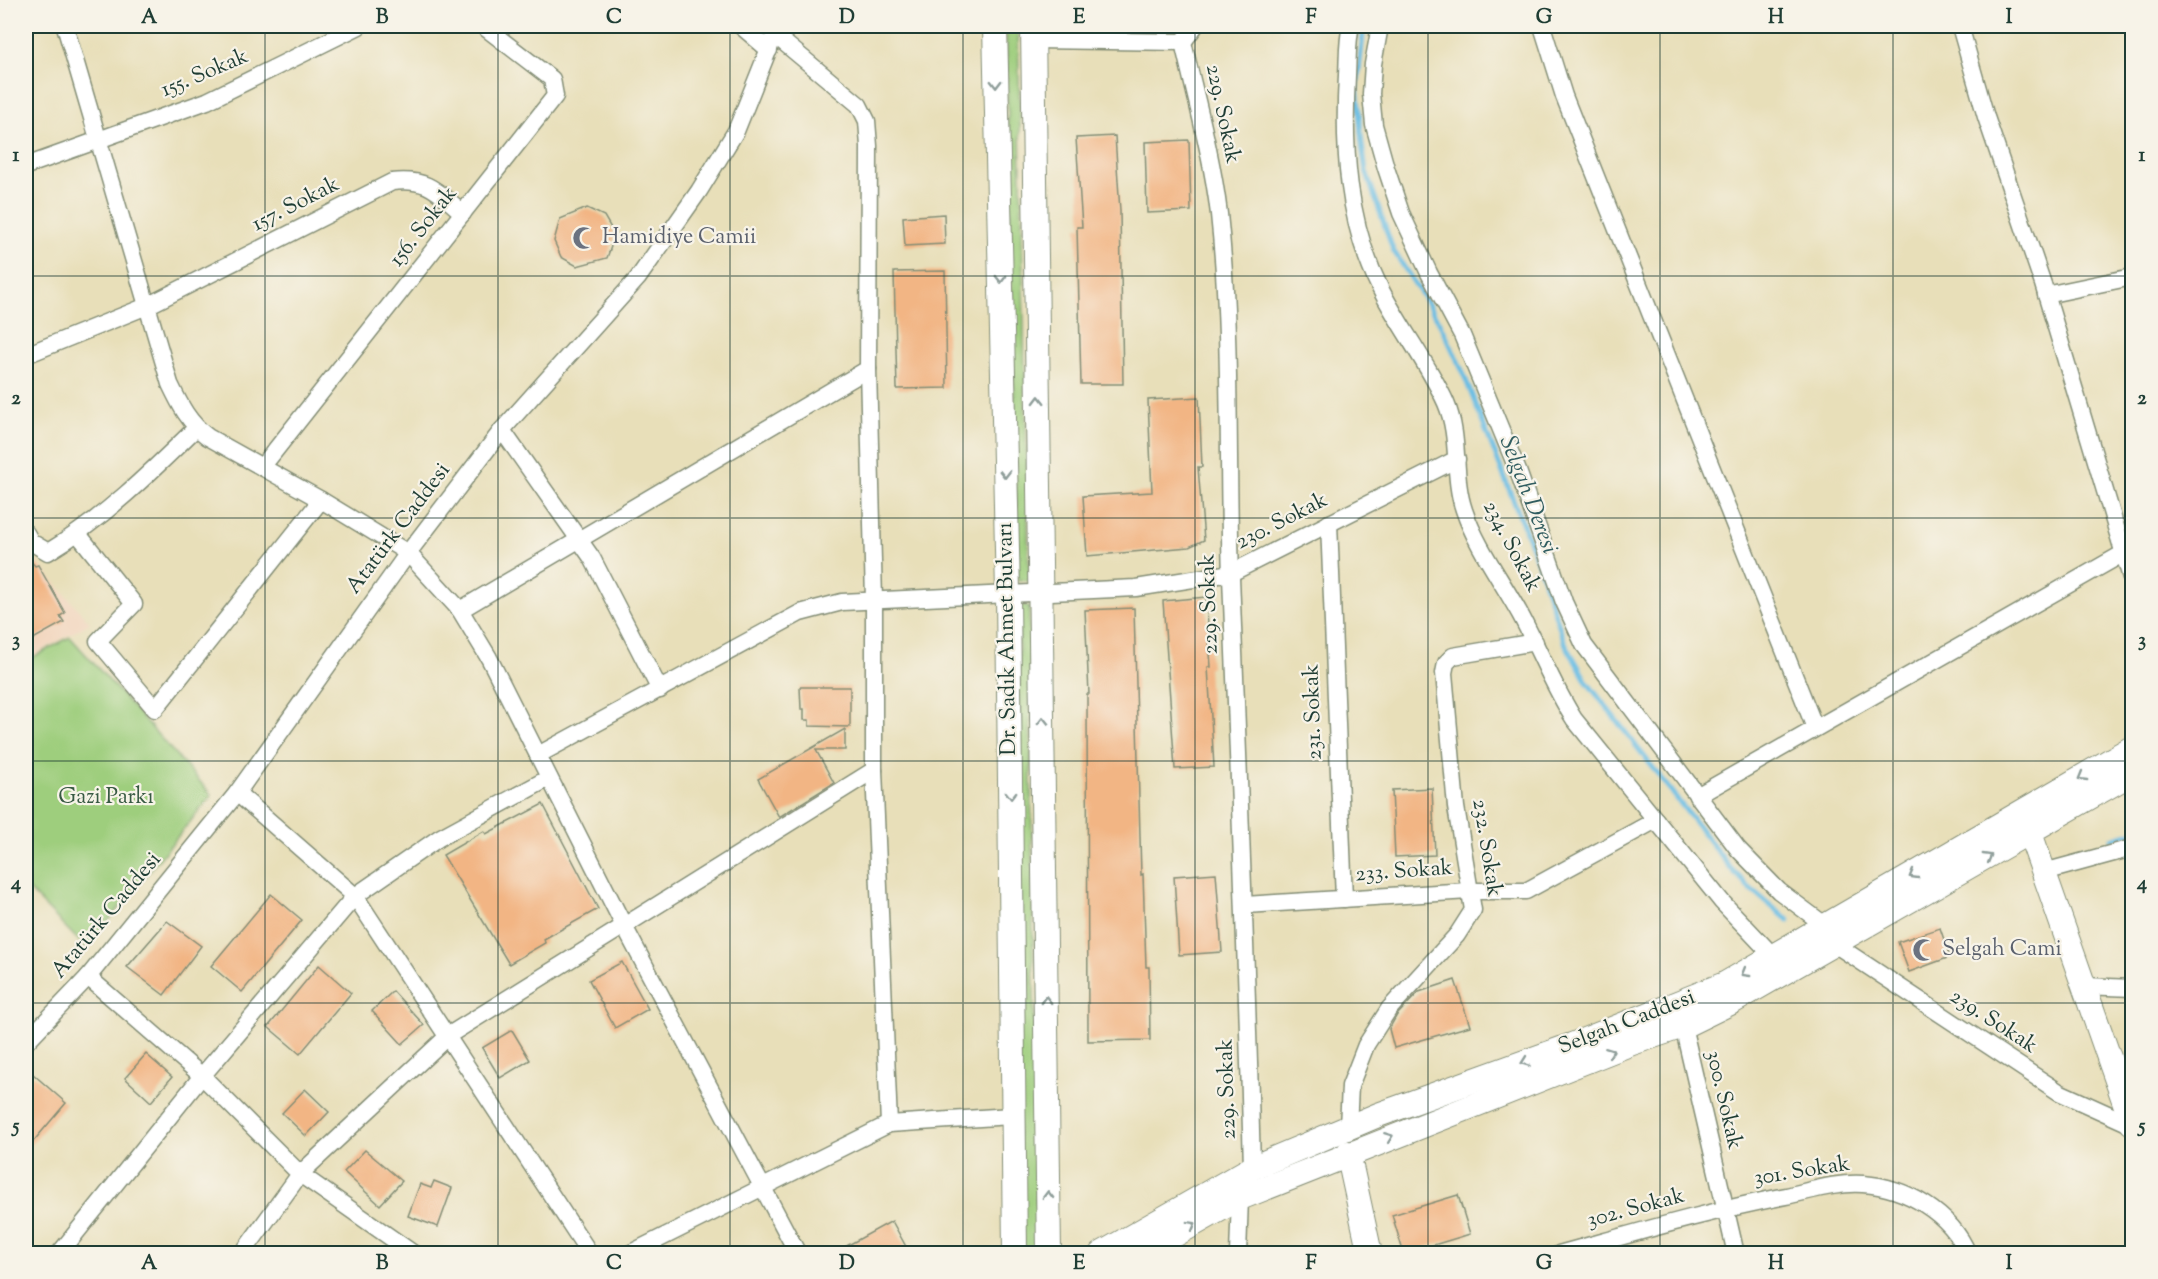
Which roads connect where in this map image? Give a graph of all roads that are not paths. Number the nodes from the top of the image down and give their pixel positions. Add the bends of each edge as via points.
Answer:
1 (64, 26) edge
2 (359, 26) edge
3 (483, 26) edge
4 (741, 26) edge
5 (994, 26) edge
6 (1195, 26) edge
7 (1351, 26) edge
8 (1380, 26) edge
9 (1542, 26) edge
10 (1960, 26) edge
11 (1033, 33) edge
12 (774, 37) edge
13 (1183, 42) junction
14 (98, 140) junction
15 (26, 166) edge
16 (463, 213) junction
17 (2133, 277) edge
18 (2046, 295) junction
19 (147, 306) junction
20 (26, 355) edge
21 (868, 369) junction
22 (196, 428) junction
23 (502, 430) junction
24 (1457, 459) junction
25 (262, 467) junction
26 (321, 500) junction
27 (1329, 523) junction
28 (26, 533) edge
29 (78, 534) junction
30 (579, 540) junction
31 (408, 553) junction
32 (2124, 553) junction
33 (1231, 573) junction
34 (2133, 581) edge
35 (1008, 593) junction
36 (1041, 593) junction
37 (874, 600) junction
38 (460, 610) junction
39 (1535, 642) junction
40 (660, 690) junction
41 (1815, 728) junction
42 (2133, 748) edge
43 (538, 755) junction
44 (874, 770) junction
45 (2133, 773) edge
46 (549, 778) junction
47 (237, 793) junction
48 (1697, 796) junction
49 (1656, 820) junction
50 (2030, 833) junction
51 (2133, 848) edge
52 (2044, 872) junction
53 (1469, 891) junction
54 (356, 896) junction
55 (1344, 899) junction
56 (1245, 905) junction
57 (624, 926) junction
58 (1831, 935) junction
59 (1774, 957) junction
60 (88, 976) junction
61 (2085, 986) junction
62 (2133, 988) edge
63 (1683, 1026) junction
64 (449, 1035) junction
65 (26, 1042) edge
66 (202, 1076) junction
67 (1011, 1116) junction
68 (889, 1124) junction
69 (2133, 1124) edge
70 (1348, 1127) junction
71 (1348, 1153) junction
72 (1252, 1168) junction
73 (300, 1174) junction
74 (763, 1185) junction
75 (1240, 1198) junction
76 (1724, 1208) junction
77 (412, 1253) edge
78 (59, 1254) edge
79 (242, 1254) edge
80 (590, 1254) edge
81 (629, 1254) edge
82 (798, 1254) edge
83 (1015, 1254) edge
84 (1049, 1254) edge
85 (1101, 1254) edge
86 (1141, 1254) edge
87 (1238, 1254) edge
88 (1370, 1254) edge
89 (1559, 1254) edge
90 (1736, 1254) edge
91 (1968, 1254) edge

1 - 14 street
2 - 14 street, 155. Sokak via 207,101
3 - 16 street, 156. Sokak via 552,79 555,96
4 - 12 street
5 -> 35 main road, Dr. Sadık Ahmet Bulvarı
6 - 13 street
7 - 24 street, 234. Sokak via 1346,152 1363,248 1380,288 1446,404 1455,431
8 - 48 street, 239. Sokak via 1373,64 1374,125 1401,213 1462,334 1584,645
9 - 41 street via 1564,96
10 - 18 street
11 - 13 street
36 -> 11 main road, Dr. Sadık Ahmet Bulvarı
12 - 21 street via 859,105 867,121
12 - 23 street, Atatürk Caddesi via 736,131 671,232 638,278
13 - 33 street, 229. Sokak via 1210,156 1219,214 1230,411
14 - 15 street, 155. Sokak
14 - 19 street
16 - 19 street, 157. Sokak via 429,184 413,180 392,182
16 - 25 street, 156. Sokak
17 - 18 street
18 - 32 street
19 - 20 street, 157. Sokak
19 - 22 street via 170,384
21 - 30 street
21 - 37 street
22 - 25 street
22 - 29 street
23 - 30 street
23 - 31 street, Atatürk Caddesi
24 - 27 street, 230. Sokak
24 - 39 street, 234. Sokak via 1457,483 1464,511
25 - 26 street
26 - 29 street via 155,709 98,641 134,604
26 - 31 street
27 - 33 street, 230. Sokak
27 - 55 street, 231. Sokak
28 - 29 street via 48,552
30 - 38 street
30 - 40 street
31 - 38 street
31 - 47 street, Atatürk Caddesi
32 - 34 street
32 - 41 street
33 - 36 street, 230. Sokak via 1136,588
33 - 56 street, 229. Sokak
35 - 36 street, 230. Sokak
35 - 37 street, 230. Sokak
35 -> 67 main road, Dr. Sadık Ahmet Bulvarı
84 -> 36 main road, Dr. Sadık Ahmet Bulvarı
37 - 40 street, 230. Sokak via 842,602 800,613
37 - 44 street
38 - 43 street
39 - 49 street, 234. Sokak via 1574,719
39 - 53 street, 232. Sokak via 1453,656 1446,663 1456,807
40 - 43 street, 230. Sokak
41 - 48 street
42 -> 58 main road, Selgah Caddesi
43 - 46 street
44 - 57 street
44 - 68 street
45 - 50 main road, Selgah Caddesi
46 - 54 street via 439,838
46 - 57 street
47 - 54 street
47 - 60 street, Atatürk Caddesi
48 - 58 street, 239. Sokak via 1738,849
49 - 53 street, 233. Sokak via 1526,891
49 - 59 street, 234. Sokak via 1722,903
50 - 52 main road
58 -> 50 main road, Selgah Caddesi
51 - 52 street
52 - 61 main road
53 - 55 street, 233. Sokak
53 - 70 street, 232. Sokak via 1473,910 1468,920 1389,1009 1366,1045 1350,1086
54 - 64 street
54 - 66 street
55 - 56 street, 233. Sokak
56 - 72 street, 229. Sokak
57 - 64 street
57 - 74 street
58 - 59 main road, Selgah Caddesi
58 - 63 main road, Selgah Caddesi via 1732,1002
58 - 69 street, 239. Sokak via 2059,1092
59 -> 70 main road, Selgah Caddesi via 1679,1004
60 - 65 street, Atatürk Caddesi
60 - 66 street
61 - 62 street
61 - 69 main road
71 -> 63 main road, Selgah Caddesi
63 - 76 street, 300. Sokak
64 - 73 street
64 - 80 street
66 - 73 street
66 - 78 street
67 - 68 street
67 - 83 main road, Dr. Sadık Ahmet Bulvarı
68 - 74 street
70 - 72 main road, Selgah Caddesi
71 - 75 main road, Selgah Caddesi
71 - 88 main road
72 - 85 main road, Selgah Caddesi
73 - 77 street
73 - 79 street
74 - 81 street
74 - 82 street
86 -> 75 main road, Selgah Caddesi
75 - 87 street
76 - 89 street, 302. Sokak
76 - 90 street, 300. Sokak
76 - 91 street, 301. Sokak via 1834,1186 1892,1188 1919,1200 1941,1218 1962,1239

